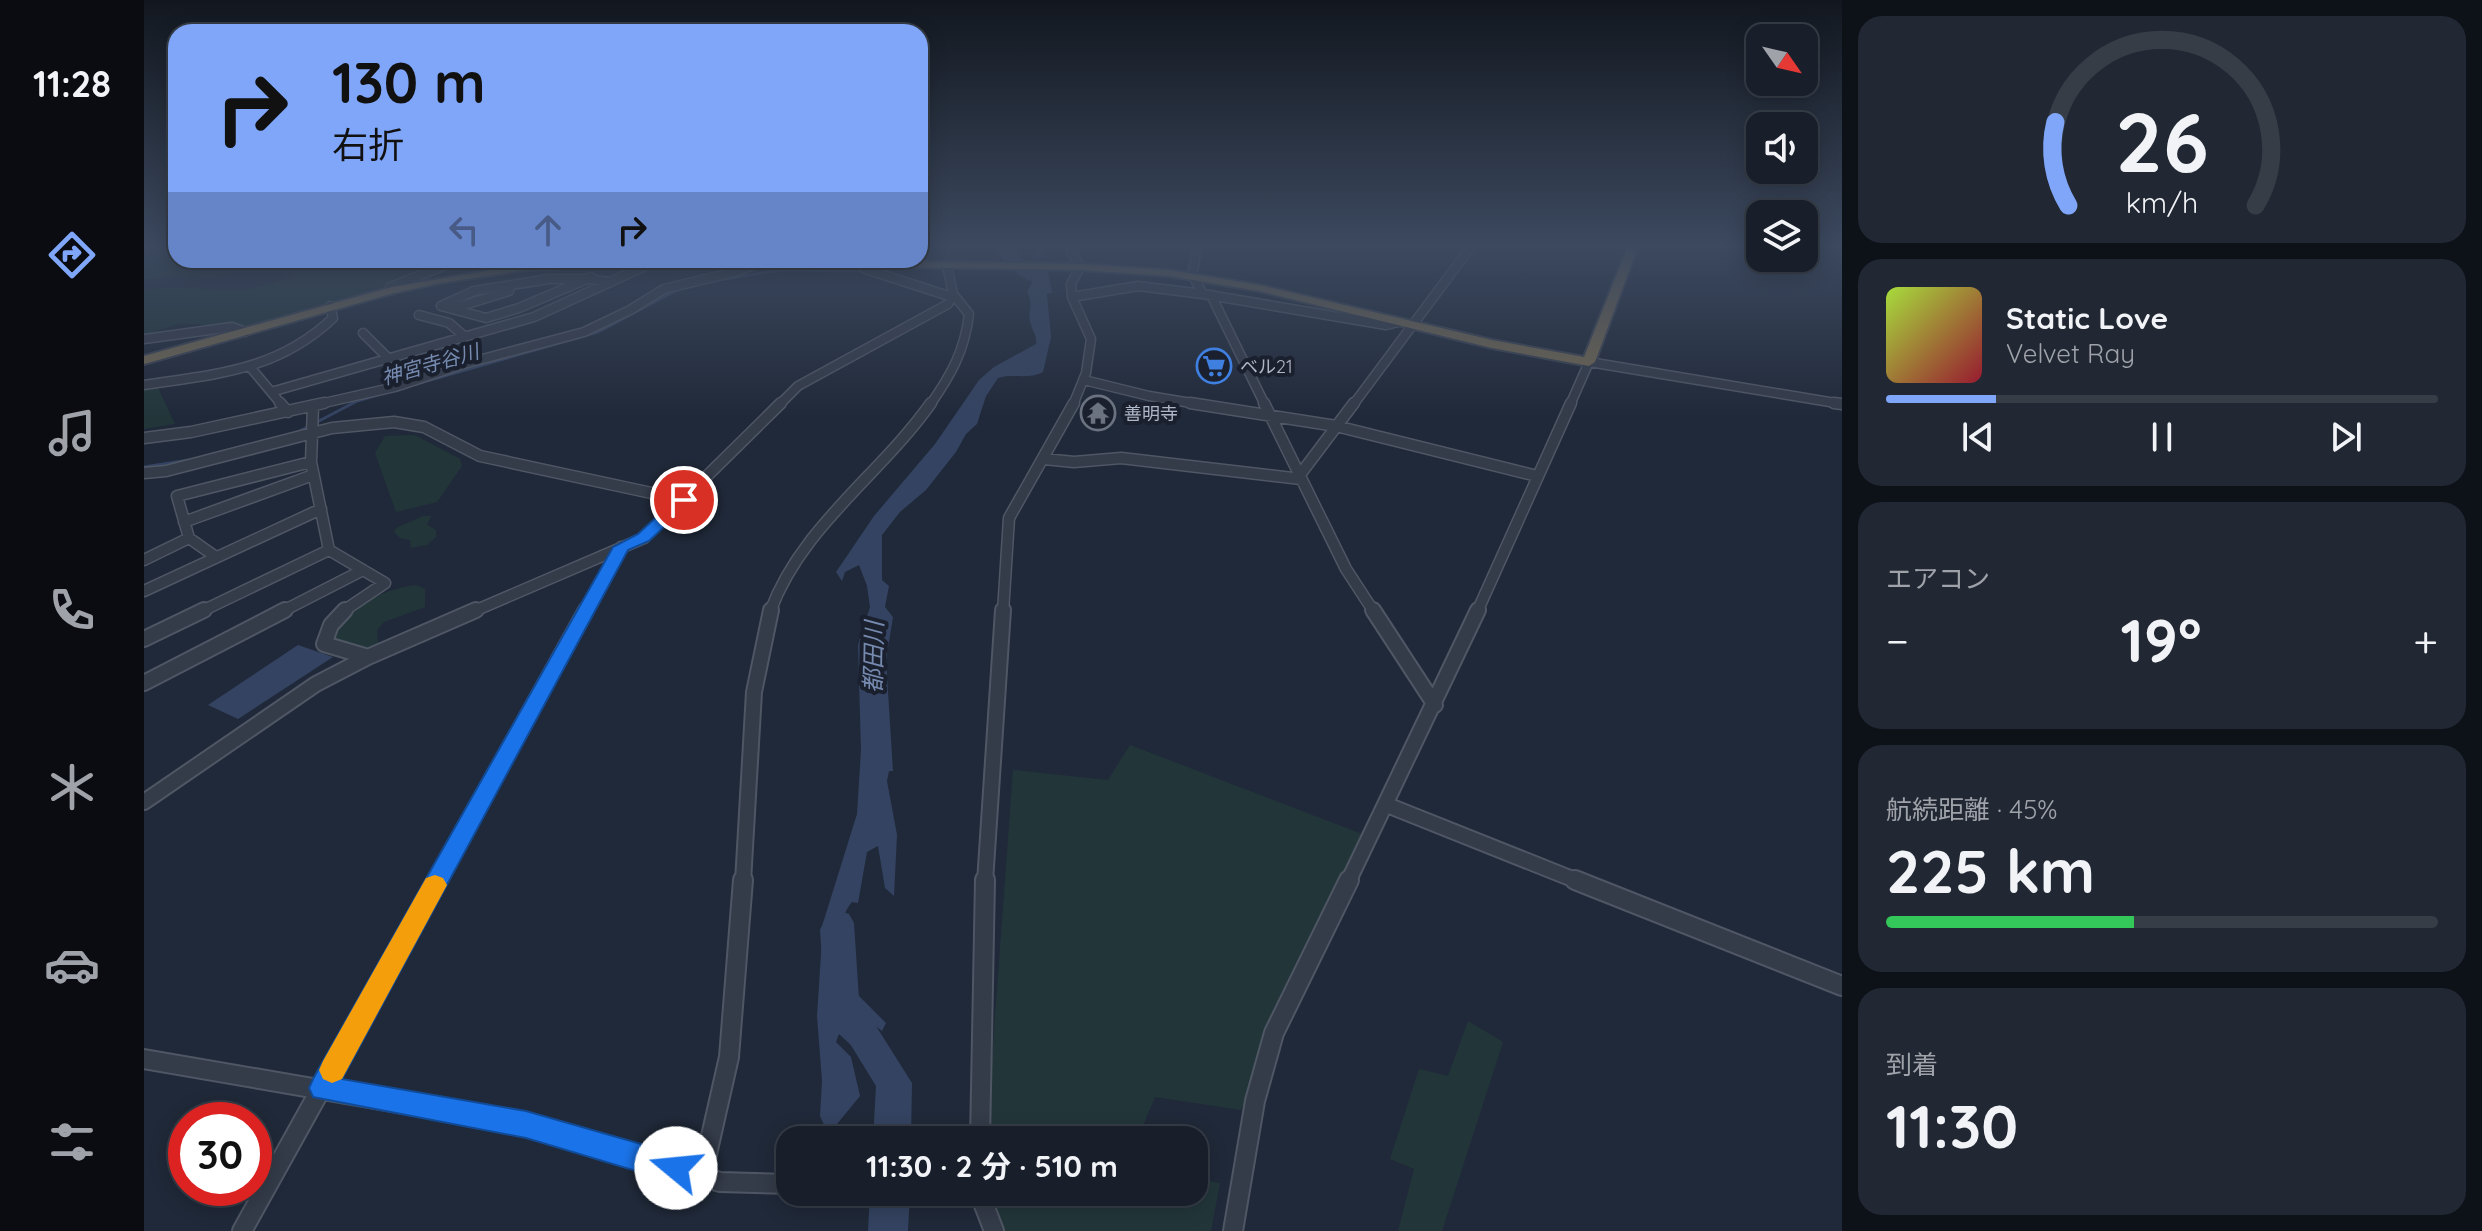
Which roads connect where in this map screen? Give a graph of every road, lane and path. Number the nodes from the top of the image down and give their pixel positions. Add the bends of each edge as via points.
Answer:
1 (348, 301) edge
2 (478, 301) edge
3 (534, 301) edge
4 (568, 301) edge
5 (641, 301) edge
6 (949, 301) edge
7 (965, 301) edge
8 (1074, 301) edge
9 (1211, 301) edge
10 (1250, 301) edge
11 (1314, 301) edge
12 (1430, 301) edge
13 (1611, 301) edge
14 (330, 306) junction
15 (419, 315) dead end
16 (1398, 322) junction
17 (1412, 326) junction
18 (245, 332) junction
19 (363, 333) dead end
20 (464, 336) junction
21 (144, 339) edge
22 (388, 358) junction
23 (144, 360) edge
24 (1589, 362) junction
25 (251, 368) junction
26 (1084, 380) junction
27 (144, 385) edge
28 (271, 392) junction
29 (1842, 404) edge
30 (313, 406) junction
31 (288, 412) junction
32 (1269, 413) junction
33 (1336, 426) junction
34 (311, 429) junction
35 (144, 438) edge
36 (1044, 459) junction
37 (312, 468) junction
38 (144, 473) edge
39 (1537, 476) junction
40 (1300, 477) junction
41 (684, 500) junction
42 (321, 509) junction
43 (184, 522) junction
44 (189, 538) junction
45 (621, 547) junction
46 (329, 550) junction
47 (216, 557) junction
48 (144, 560) edge
49 (363, 570) junction
50 (144, 591) edge
51 (144, 639) edge
52 (368, 657) junction
53 (144, 683) edge
54 (1435, 705) junction
55 (144, 802) edge
56 (1387, 805) junction
57 (1842, 986) edge
58 (144, 1059) edge
59 (322, 1088) junction
60 (980, 1126) edge
61 (711, 1179) junction
62 (776, 1183) edge
63 (980, 1206) edge
64 (984, 1206) edge
65 (242, 1231) edge
66 (982, 1231) edge
67 (994, 1231) edge
68 (1233, 1231) edge

1 - 14 highway
2 - 3 street via 451,309 486,318
4 - 20 street
5 - 30 street via 584,332
6 - 41 street via 798,386
7 - 61 street via 969,330 964,349 938,397 811,537 779,589 758,653 731,1044
8 - 26 street via 1091,339
9 - 32 street
10 - 16 street via 1386,325
11 - 16 highway
12 - 17 street
13 - 24 highway
14 - 18 highway
14 - 25 street via 333,318 323,330
15 - 20 street via 449,323
16 - 17 highway
17 - 24 highway
17 - 33 street
18 - 21 street via 232,327
18 - 23 highway
19 - 22 street
20 - 22 street
22 - 28 street
24 - 29 street
24 - 39 street
25 - 27 street
25 - 28 street
26 - 32 street via 1149,396
26 - 36 street
28 - 31 street
30 - 31 street
30 - 34 street
31 - 35 street
32 - 33 street
32 - 40 street
33 - 39 street
33 - 40 street
34 - 37 street
34 - 38 street
34 - 41 street via 368,422 424,427 480,456
36 - 40 street via 1121,458
36 - 60 street via 1009,518 984,900
37 - 42 street
37 - 43 street
37 - 43 street via 177,496
39 - 54 street
40 - 54 street via 1346,569
41 - 45 street via 644,538
42 - 46 street
42 - 47 street
43 - 44 street
44 - 47 street
44 - 48 street
45 - 52 street
45 - 59 street
46 - 49 street
46 - 51 street
47 - 50 street
49 - 52 street via 385,583 334,622 324,644
49 - 53 street
52 - 55 street via 316,684
54 - 56 street
56 - 57 street
56 - 68 street via 1274,1033 1255,1101
58 - 59 street
59 - 61 street via 526,1125
59 - 65 street
61 - 62 street
63 - 66 street
64 - 67 street

